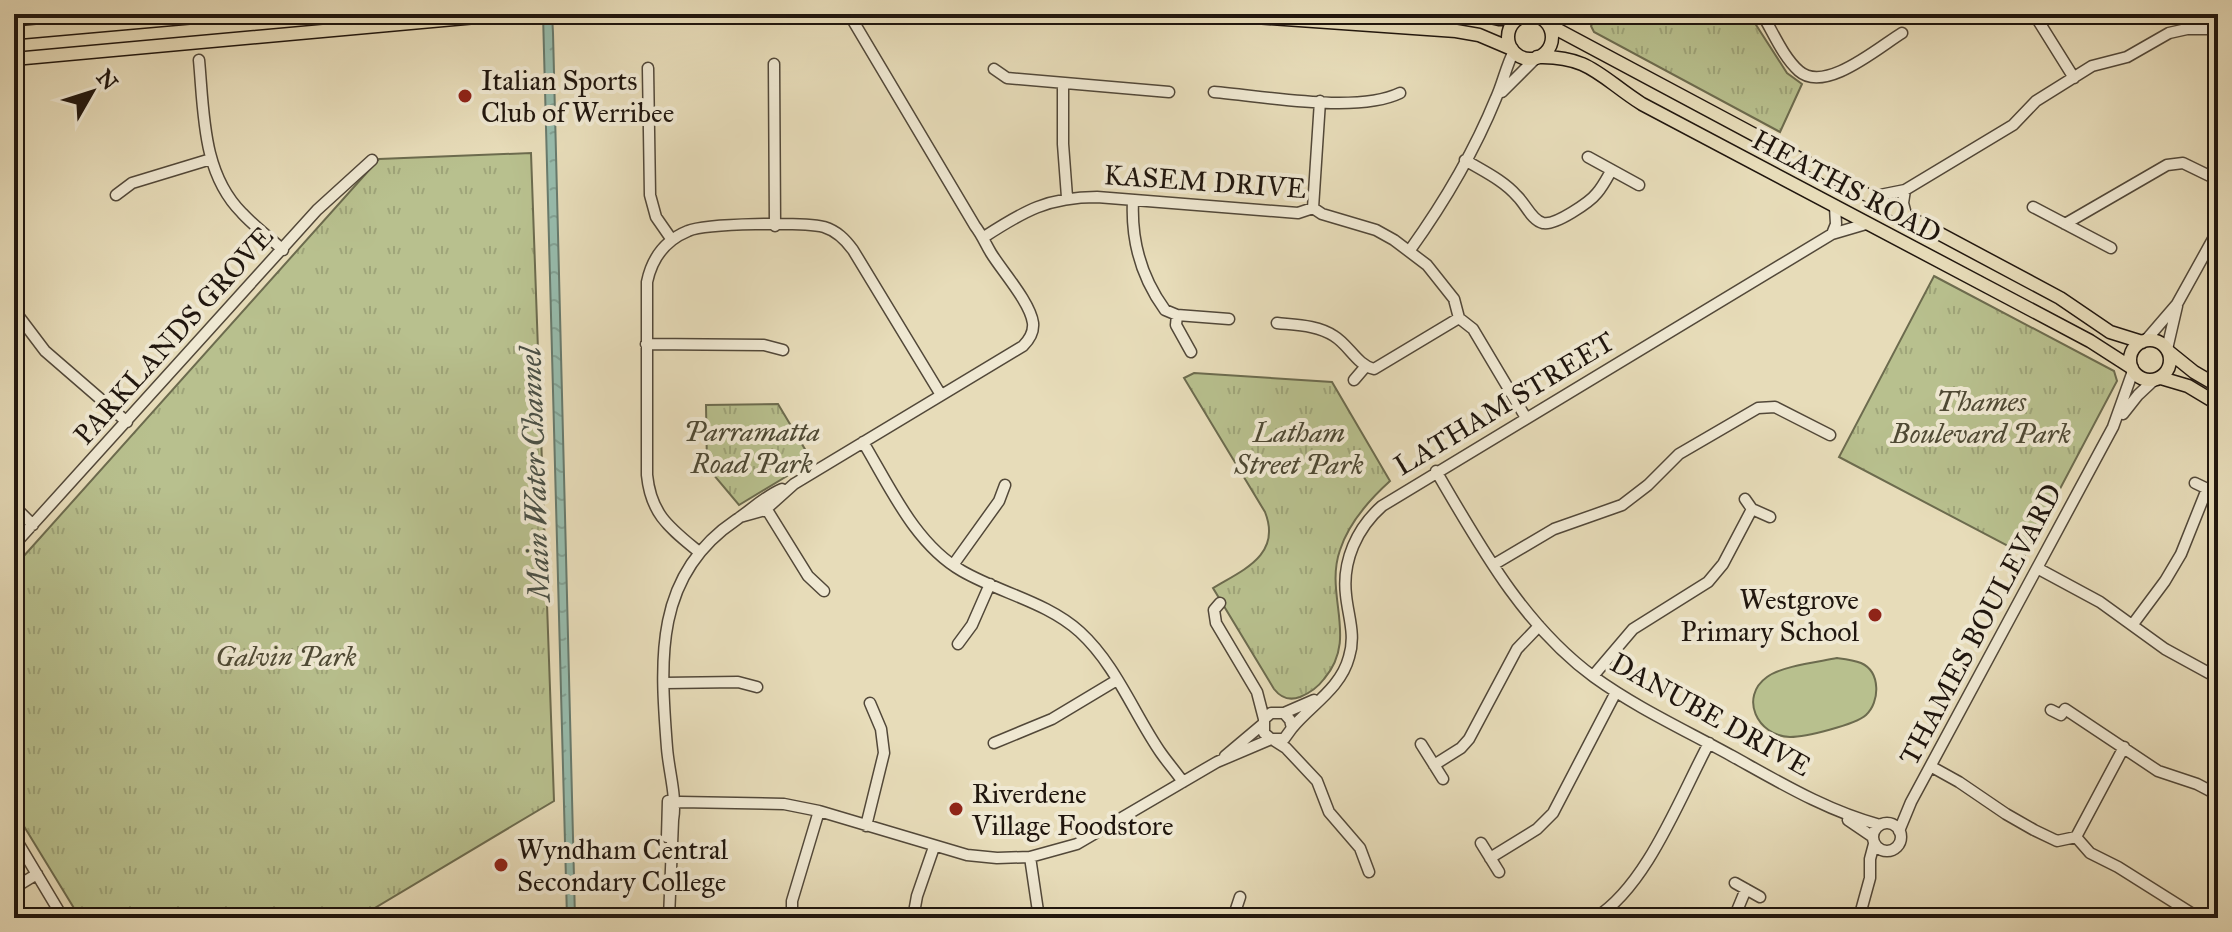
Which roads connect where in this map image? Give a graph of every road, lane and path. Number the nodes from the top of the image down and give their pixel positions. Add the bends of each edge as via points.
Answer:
1 (229, 14) edge
2 (510, 14) edge
3 (849, 14) edge
4 (862, 14) edge
5 (1212, 14) edge
6 (1477, 14) edge
7 (1762, 14) edge
8 (2034, 14) edge
9 (1523, 16) edge
10 (388, 18) edge
11 (1548, 20) edge
12 (2218, 29) edge
13 (14, 33) edge
14 (1902, 33) dead end
15 (863, 34) junction
16 (1513, 50) junction
17 (1536, 58) junction
18 (14, 59) edge
19 (199, 60) dead end
20 (774, 64) dead end
21 (648, 68) dead end
22 (994, 69) dead end
23 (2074, 78) junction
24 (1063, 83) junction
25 (1169, 92) dead end
26 (1214, 92) dead end
27 (1400, 93) dead end
28 (1496, 100) junction
29 (1320, 101) junction
30 (1588, 157) dead end
31 (211, 159) junction
32 (372, 160) dead end
33 (1465, 160) junction
34 (1611, 171) junction
35 (2218, 180) edge
36 (1639, 185) dead end
37 (1905, 190) junction
38 (116, 195) dead end
39 (1067, 197) junction
40 (1868, 197) junction
41 (1133, 201) junction
42 (1835, 207) junction
43 (2033, 207) dead end
44 (1313, 208) junction
45 (1907, 218) junction
46 (1866, 224) junction
47 (2065, 224) junction
48 (775, 226) junction
49 (2218, 230) edge
50 (1832, 234) junction
51 (987, 235) junction
52 (672, 240) junction
53 (2111, 248) dead end
54 (283, 250) junction
55 (1410, 250) junction
56 (2177, 304) junction
57 (14, 310) edge
58 (1177, 315) junction
59 (1459, 318) junction
60 (1229, 319) dead end
61 (1277, 323) dead end
62 (2144, 341) junction
63 (646, 344) junction
64 (783, 350) dead end
65 (2168, 350) junction
66 (1191, 352) dead end
67 (1366, 366) junction
68 (2132, 370) junction
69 (2157, 379) junction
70 (1354, 380) dead end
71 (2218, 386) edge
72 (941, 395) junction
73 (2218, 404) edge
74 (1526, 418) junction
75 (127, 422) junction
76 (2113, 427) junction
77 (1830, 435) dead end
78 (863, 442) junction
79 (1436, 471) junction
80 (2195, 483) dead end
81 (1005, 485) dead end
82 (2213, 492) edge
83 (1745, 499) dead end
84 (14, 506) edge
85 (765, 506) junction
86 (1752, 509) junction
87 (1770, 517) dead end
88 (33, 525) junction
89 (14, 545) edge
90 (699, 552) junction
91 (953, 565) junction
92 (1493, 565) junction
93 (2037, 568) junction
94 (990, 584) junction
95 (824, 591) dead end
96 (1220, 603) dead end
97 (2133, 624) junction
98 (1539, 626) junction
99 (958, 644) dead end
100 (1593, 676) junction
101 (2218, 678) edge
102 (1117, 680) junction
103 (665, 683) junction
104 (757, 687) dead end
105 (1257, 692) junction
106 (1616, 692) junction
107 (1324, 696) junction
108 (870, 703) dead end
109 (2051, 710) dead end
110 (1282, 713) junction
111 (1264, 722) junction
112 (1291, 731) junction
113 (1273, 740) junction
114 (994, 743) dead end
115 (1709, 743) junction
116 (1421, 744) dead end
117 (2124, 747) junction
118 (1294, 756) junction
119 (1217, 762) junction
120 (1434, 765) junction
121 (1932, 767) junction
122 (1443, 779) dead end
123 (1180, 784) junction
124 (2218, 795) edge
125 (1911, 802) junction
126 (1823, 803) junction
127 (673, 806) junction
128 (819, 811) junction
129 (1882, 824) junction
130 (866, 826) junction
131 (1899, 831) junction
132 (14, 836) edge
133 (2076, 837) junction
134 (1873, 841) junction
135 (1481, 843) dead end
136 (934, 847) junction
137 (1889, 851) junction
138 (1030, 857) junction
139 (1490, 858) junction
140 (1369, 872) dead end
141 (1499, 872) dead end
142 (37, 874) junction
143 (1870, 878) junction
144 (1735, 883) dead end
145 (14, 888) edge
146 (1746, 889) junction
147 (1240, 897) dead end
148 (1760, 897) dead end
149 (63, 918) edge
150 (669, 918) edge
151 (792, 918) edge
152 (913, 918) edge
153 (1039, 918) edge
154 (1233, 918) edge
155 (1595, 918) edge
156 (1734, 918) edge
157 (1859, 918) edge
158 (2199, 918) edge

1 - 13 main road
2 - 10 main road
3 - 15 street
4 - 15 street
5 - 16 main road via 1456,31
6 - 9 main road via 1499,19
7 - 14 street via 1798,71 1814,78 1837,73
8 - 23 street
9 - 11 main road
9 - 16 main road via 1508,32
10 - 18 main road
11 - 17 main road via 1550,45
11 - 40 main road, HEATHS ROAD
12 - 23 street via 2169,33
15 - 51 street
16 - 17 main road
16 - 28 street
17 - 28 street
17 - 42 main road, HEATHS ROAD via 1583,63 1642,104
19 - 31 street
20 - 48 street
21 - 52 street via 650,201
22 - 24 street via 1007,78
23 - 37 street via 2031,105 2013,125
24 - 25 street
24 - 39 street
26 - 29 street
27 - 29 street via 1386,104
28 - 33 street
29 - 44 street
30 - 34 street
31 - 38 street via 132,183
31 - 54 street via 241,212
32 - 54 street, PARKLANDS GROVE
33 - 34 street via 1502,182 1536,220 1545,223 1591,199
33 - 55 street
34 - 36 street
35 - 47 street via 2172,163
37 - 40 street
37 - 45 street
39 - 41 street, KASEM DRIVE
39 - 51 street, KASEM DRIVE
40 - 45 main road, HEATHS ROAD
41 - 44 street, KASEM DRIVE via 1298,213
41 - 58 street via 1133,241 1144,273 1165,310
42 - 46 main road, HEATHS ROAD
42 - 50 street
43 - 47 street
44 - 55 street, KASEM DRIVE via 1376,230
45 - 62 main road, HEATHS ROAD via 2060,298 2111,333
46 - 50 street, LATHAM STREET
46 - 68 main road, HEATHS ROAD via 2101,347
47 - 53 street
48 - 52 street via 704,227
48 - 72 street via 819,226 845,239
49 - 56 street
50 - 74 street, LATHAM STREET
51 - 72 street via 1033,327 1023,346
52 - 63 street via 648,275
54 - 75 street, PARKLANDS GROVE
55 - 59 street, KASEM DRIVE via 1454,299
56 - 62 street
56 - 65 street
57 - 75 street via 45,351
58 - 60 street
58 - 66 street via 1176,325
59 - 67 street via 1380,367
59 - 74 street, KASEM DRIVE via 1473,329
61 - 67 street via 1334,335
62 - 65 main road via 2158,341
62 - 68 main road via 2133,350
63 - 64 street via 764,345
63 - 90 street via 650,495 662,519
65 - 69 main road via 2169,368
65 - 71 main road
67 - 70 street
68 - 69 main road via 2143,379
68 - 76 street, THAMES BOULEVARD
69 - 73 main road via 2180,382
69 - 76 street, THAMES BOULEVARD
72 - 78 street
74 - 79 street, LATHAM STREET
75 - 88 street, PARKLANDS GROVE
76 - 93 street, THAMES BOULEVARD
77 - 92 street via 1775,407 1758,408 1679,454 1622,505 1554,529
78 - 85 street
78 - 91 street via 917,530
79 - 92 street, DANUBE DRIVE
79 - 107 street, LATHAM STREET via 1382,506 1355,541 1345,582 1351,648 1344,671
80 - 82 street
81 - 91 street
82 - 97 street via 2165,581
83 - 86 street
84 - 88 street
85 - 90 street via 740,517
85 - 95 street via 808,576
86 - 87 street
86 - 100 street via 1708,582 1633,629
88 - 89 street, PARKLANDS GROVE
90 - 103 street via 670,609
91 - 94 street
92 - 98 street, DANUBE DRIVE
93 - 97 street
93 - 121 street, THAMES BOULEVARD
94 - 99 street
94 - 102 street via 1068,622
96 - 105 street via 1214,610 1216,623
97 - 101 street
98 - 100 street, DANUBE DRIVE
98 - 120 street via 1517,649 1469,739
100 - 106 street, DANUBE DRIVE
102 - 114 street via 1052,719
102 - 123 street
103 - 104 street via 738,682
103 - 127 street via 665,778
105 - 110 street
105 - 111 street
106 - 115 street, DANUBE DRIVE
106 - 139 street via 1553,813
107 - 110 street
107 - 112 street, LATHAM STREET
108 - 130 street via 884,753
109 - 117 street via 2061,715 2065,709
110 - 111 street via 1271,713
110 - 112 street via 1290,720
111 - 113 street via 1264,733
111 - 119 street
112 - 113 street via 1284,739
112 - 118 street
113 - 118 street
113 - 119 street
115 - 126 street, DANUBE DRIVE
115 - 155 street via 1636,880
116 - 120 street
117 - 124 street via 2158,771
117 - 133 street
118 - 140 street via 1321,786 1329,812 1360,848
119 - 123 street
120 - 122 street
121 - 125 street, THAMES BOULEVARD
121 - 133 street via 2042,834 2057,841
123 - 138 street via 1089,839
125 - 129 street, THAMES BOULEVARD
125 - 131 street, THAMES BOULEVARD
126 - 129 street, DANUBE DRIVE
126 - 134 street, DANUBE DRIVE
127 - 128 street via 784,804
127 - 150 street via 666,818
128 - 130 street
128 - 151 street via 792,901
129 - 131 street
129 - 134 street
130 - 136 street
131 - 137 street via 1899,844
132 - 142 street
133 - 158 street via 2090,853
134 - 137 street
134 - 143 street
135 - 139 street
136 - 138 street via 967,855
136 - 152 street
137 - 143 street
138 - 153 street
139 - 141 street
142 - 145 street
142 - 149 street
143 - 157 street
144 - 146 street
146 - 148 street
146 - 156 street
147 - 154 street

